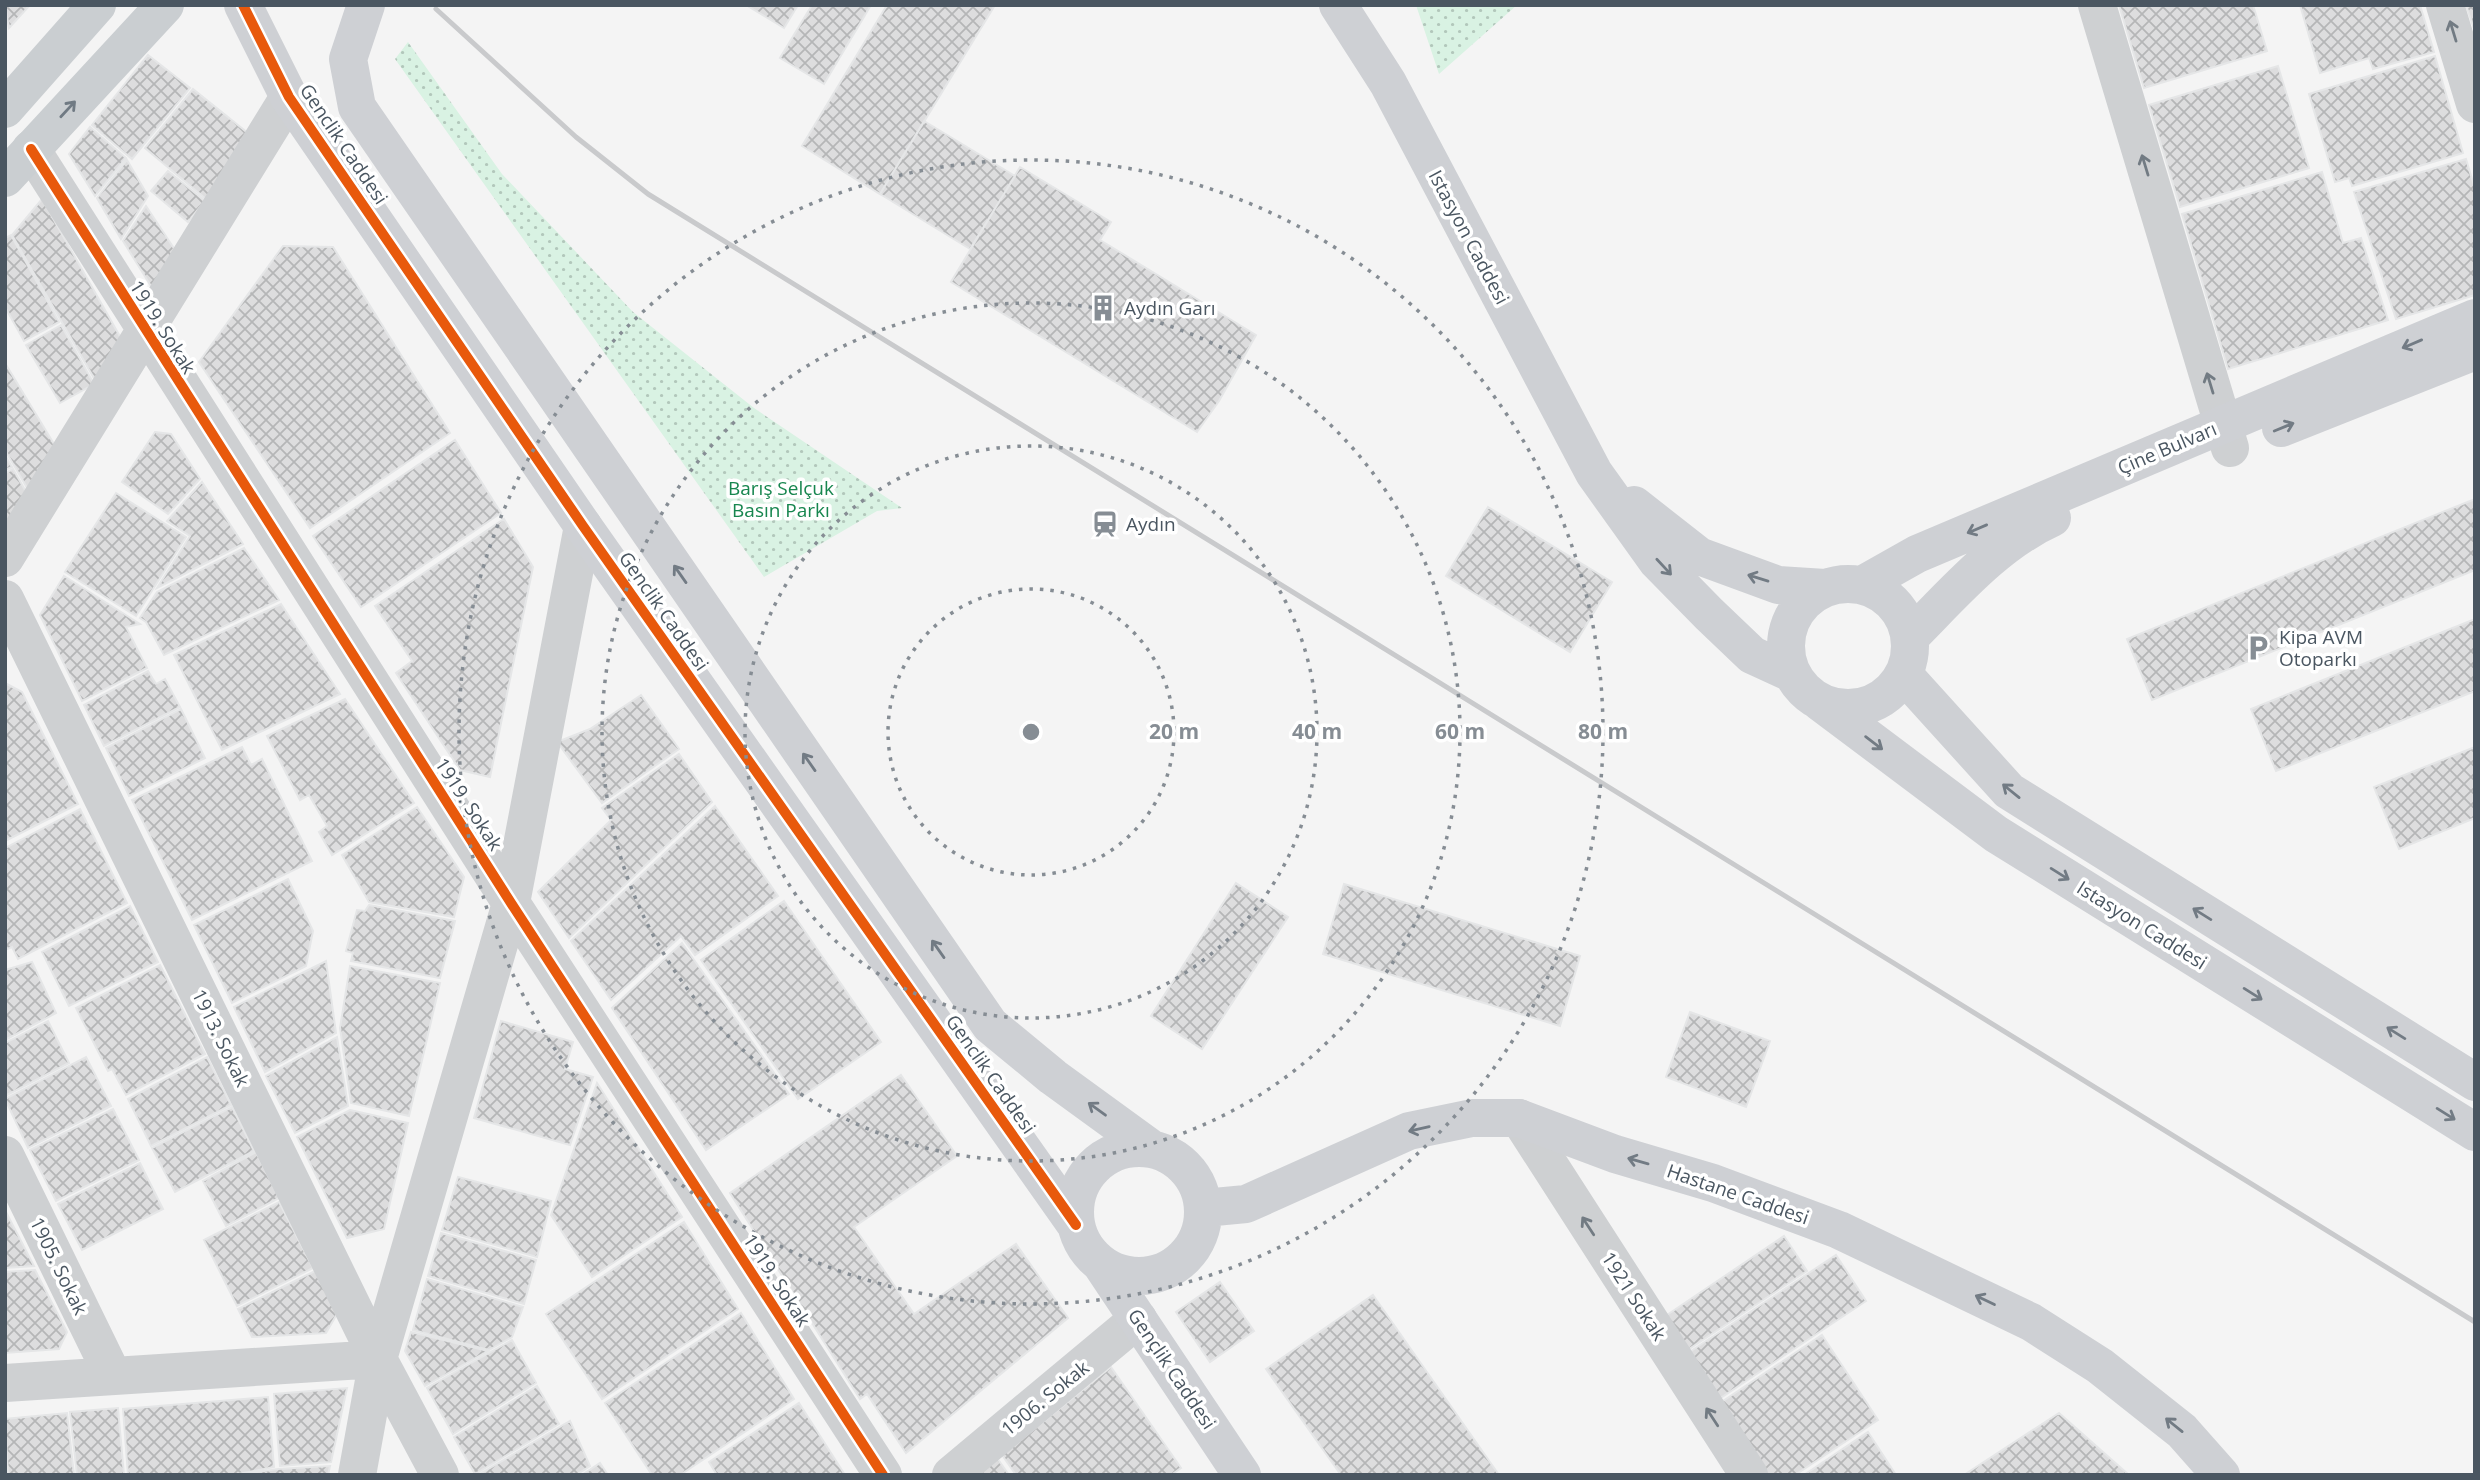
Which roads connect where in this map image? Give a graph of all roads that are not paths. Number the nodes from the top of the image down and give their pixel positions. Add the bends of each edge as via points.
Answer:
1 (97, 5) edge
2 (165, 5) edge
3 (243, 5) edge
4 (366, 5) edge
5 (1338, 5) edge
6 (2097, 5) edge
7 (2445, 5) edge
8 (9, 93) edge
9 (289, 97) junction
10 (2475, 104) edge
11 (31, 149) junction
12 (5, 178) edge
13 (2475, 318) edge
14 (146, 332) junction
15 (2475, 351) edge
16 (2226, 436) junction
17 (1594, 473) junction
18 (583, 526) junction
19 (5, 558) edge
20 (1843, 587) junction
21 (5, 598) edge
22 (1910, 636) junction
23 (1791, 673) junction
24 (1904, 675) junction
25 (1820, 702) junction
26 (511, 903) junction
27 (2475, 1082) edge
28 (1519, 1118) junction
29 (2475, 1132) edge
30 (1152, 1149) junction
31 (5, 1155) edge
32 (1204, 1208) junction
33 (1076, 1225) junction
34 (1101, 1264) junction
35 (1138, 1319) junction
36 (378, 1359) junction
37 (113, 1376) junction
38 (5, 1383) edge
39 (357, 1475) edge
40 (440, 1475) edge
41 (883, 1475) edge
42 (951, 1475) edge
43 (1242, 1475) edge
44 (1749, 1475) edge
45 (2221, 1475) edge

1 - 8 main road
11 -> 2 main road
3 - 9 street, Genclik Caddesi
30 -> 4 street, Genclik Caddesi via 990,1025 357,107 348,59
5 - 17 street, Istasyon Caddesi via 1388,83
16 -> 6 street
10 -> 7 street
9 - 14 street
9 - 18 street, Genclik Caddesi
11 - 12 main road
11 - 14 street, 1919. Sokak
13 -> 16 street, Çine Bulvarı
14 - 19 street
14 - 26 street, 1919. Sokak
16 -> 15 street, Çine Bulvarı
16 -> 20 street, Çine Bulvarı via 1917,554
16 - 22 street, Çine Bulvarı via 2025,530
20 -> 17 street via 1778,585 1699,556
17 -> 23 street, Istasyon Caddesi via 1657,561 1709,614 1752,655
18 - 26 street
18 - 33 street, Genclik Caddesi
20 - 22 street via 1879,592 1894,604
20 - 23 street, Çine Bulvarı via 1807,598 1790,624 1786,653
21 - 36 street, 1913. Sokak
22 - 24 street
23 - 25 street via 1803,690
24 - 25 street via 1893,691 1858,709 1838,709
27 -> 24 street via 2009,791
25 -> 29 street, Istasyon Caddesi via 1996,834
26 - 36 street
26 - 41 street, 1919. Sokak
28 -> 32 street, Hastane Caddesi via 1472,1118 1409,1131 1246,1204
44 -> 28 street, 1921 Sokak
45 -> 28 street, Hastane Caddesi via 2182,1432 2100,1366 2031,1322 1839,1230
30 - 32 street via 1171,1156 1188,1170
30 - 33 street via 1117,1152 1096,1165 1076,1198
31 - 37 street, 1905. Sokak
32 - 34 street via 1194,1248 1161,1274 1140,1278
33 - 34 street via 1086,1249
34 - 35 street, Gençlik Caddesi
35 - 42 street, 1906. Sokak
35 - 43 street, Gençlik Caddesi
36 - 37 street
36 - 39 street
36 - 40 street, 1913. Sokak
37 - 38 street

